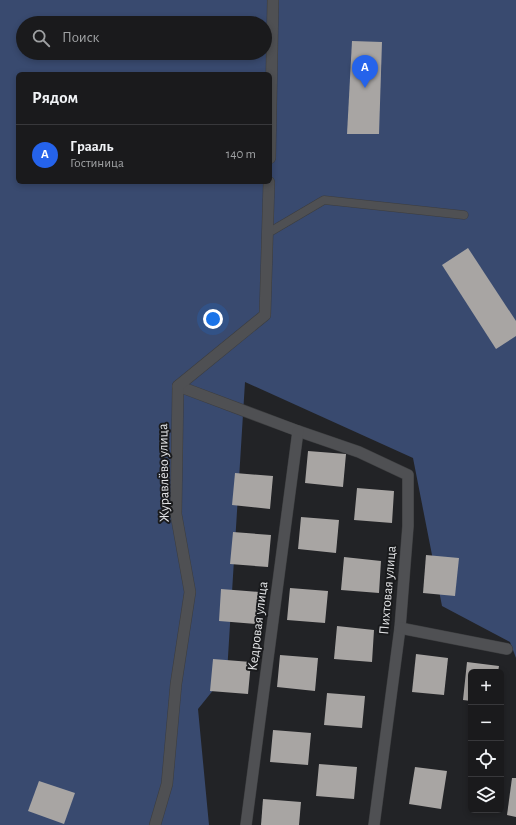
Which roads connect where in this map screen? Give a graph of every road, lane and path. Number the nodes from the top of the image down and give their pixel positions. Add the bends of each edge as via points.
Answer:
1 (273, 0) edge
2 (272, 53) edge
3 (272, 60) edge
4 (272, 72) edge
5 (269, 184) edge
6 (464, 215) dead end
7 (268, 233) junction
8 (178, 386) junction
9 (298, 431) junction
10 (400, 628) junction
11 (507, 649) dead end
12 (155, 825) edge
13 (246, 825) edge
14 (377, 825) edge

1 - 2 street
3 - 4 street
5 - 7 street
6 - 7 lane via 324,200
7 - 8 street via 265,315
8 - 9 street
8 - 12 street, Журавлёво улица via 176,514 190,592 176,684 167,784
9 - 10 street, Пихтовая улица via 359,452 408,475 408,526
9 - 13 street, Кедровая улица
10 - 11 street
10 - 14 street, Пихтовая улица

